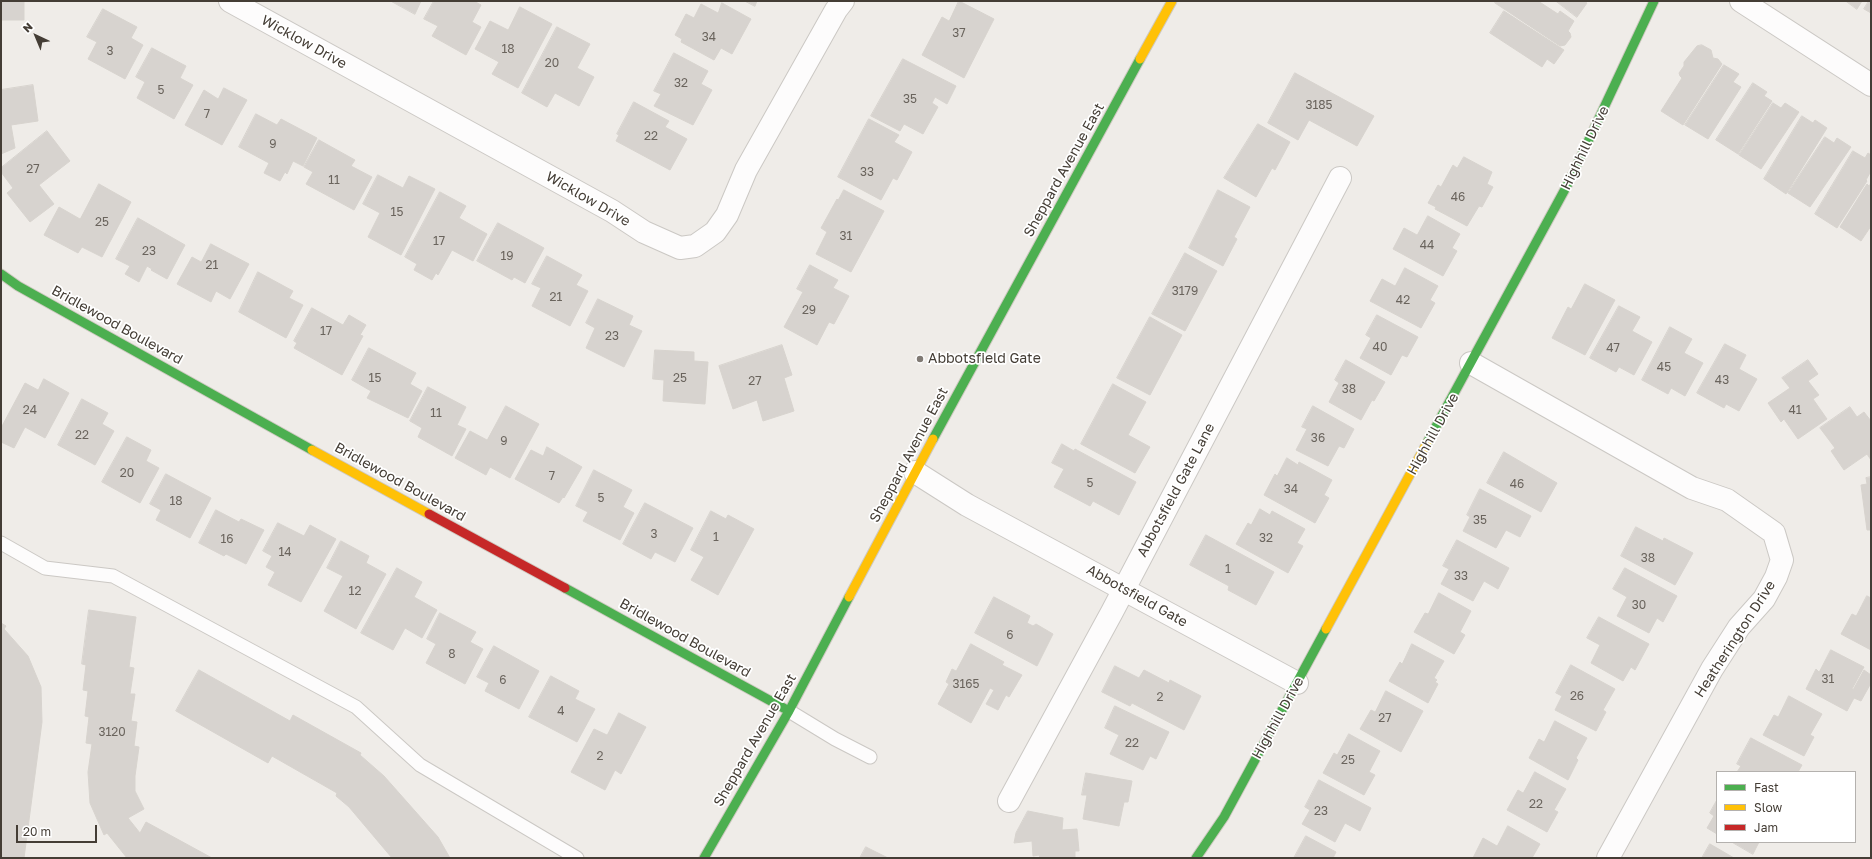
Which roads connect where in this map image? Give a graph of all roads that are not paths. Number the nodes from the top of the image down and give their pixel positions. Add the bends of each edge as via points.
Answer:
1 (230, 1) edge
2 (843, 1) edge
3 (1172, 1) edge
4 (1654, 1) edge
5 (1741, 1) edge
6 (1871, 86) edge
7 (1340, 178) dead end
8 (1, 274) edge
9 (1471, 363) junction
10 (915, 472) junction
11 (1, 543) edge
12 (1124, 589) junction
13 (1297, 683) junction
14 (789, 710) junction
15 (870, 757) dead end
16 (1009, 801) dead end
17 (577, 858) edge
18 (704, 858) edge
19 (1196, 858) edge
20 (1608, 858) edge

1 - 2 street, Wicklow Drive via 612,211 644,232 680,248 695,246 715,232 727,215 746,170
3 - 10 street, Sheppard Avenue East
4 - 9 street, Highhill Drive via 1570,180
5 - 6 street
7 - 12 street, Abbotsfield Gate Lane
8 - 14 street, Bridlewood Boulevard via 18,286 335,462
9 - 13 street, Highhill Drive
9 - 20 street, Heatherington Drive via 1692,488 1727,500 1774,534 1782,560 1764,599 1739,627 1712,669
10 - 12 street, Abbotsfield Gate via 967,505
10 - 14 street, Sheppard Avenue East
11 - 17 lane via 45,568 113,576 349,703 420,766
12 - 13 street, Abbotsfield Gate
12 - 16 street, Abbotsfield Gate Lane
13 - 19 street, Highhill Drive via 1224,817
14 - 15 lane
14 - 18 street, Sheppard Avenue East

